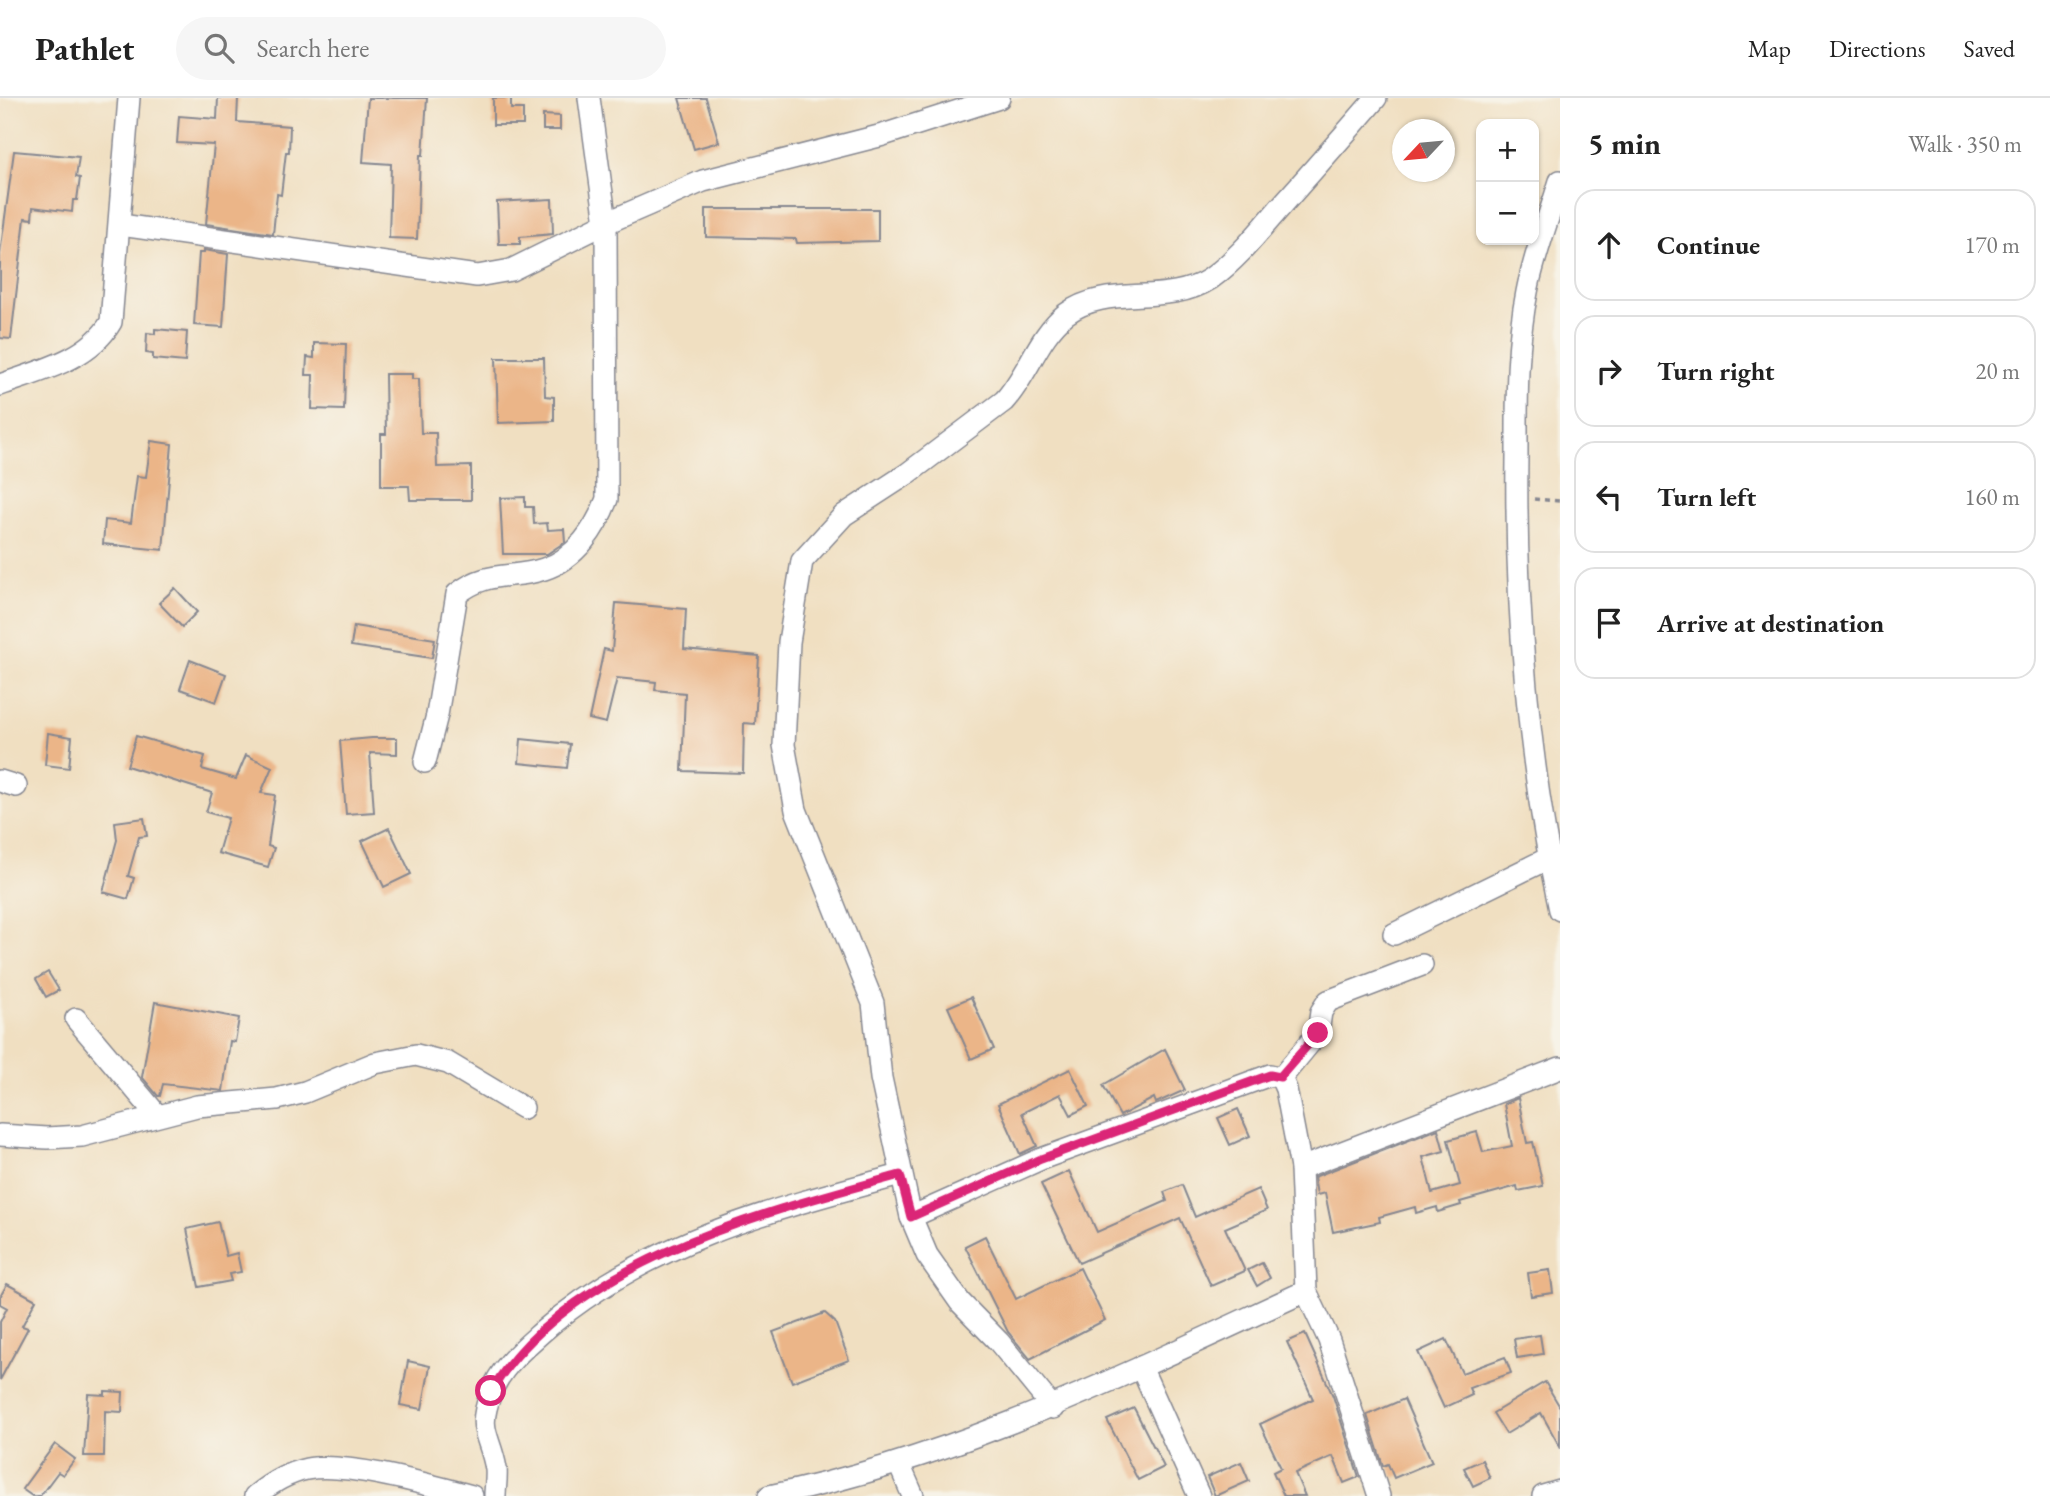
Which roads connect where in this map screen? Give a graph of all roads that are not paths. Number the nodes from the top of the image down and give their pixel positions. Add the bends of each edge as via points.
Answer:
1 (129, 98) edge
2 (589, 98) edge
3 (999, 98) edge
4 (1376, 98) edge
5 (1560, 181) edge
6 (606, 223) junction
7 (121, 225) junction
8 (0, 385) edge
9 (425, 762) dead end
10 (1549, 858) junction
11 (1560, 910) edge
12 (1394, 934) dead end
13 (1422, 965) dead end
14 (76, 1019) dead end
15 (1560, 1068) edge
16 (1280, 1077) junction
17 (523, 1108) dead end
18 (156, 1114) junction
19 (0, 1135) edge
20 (1301, 1168) junction
21 (900, 1175) junction
22 (911, 1217) junction
23 (1306, 1291) junction
24 (1141, 1367) junction
25 (1053, 1408) junction
26 (899, 1464) junction
27 (1560, 1491) edge
28 (255, 1496) edge
29 (472, 1496) edge
30 (495, 1496) edge
31 (769, 1496) edge
32 (913, 1496) edge
33 (1199, 1496) edge
34 (1379, 1496) edge
35 (1543, 1496) edge

1 - 7 street
2 - 6 street
3 - 6 street via 883,135 703,181
4 - 21 street via 1240,254 1191,288 1093,302 1067,314 1004,401 844,516 802,561 789,642 784,745 796,810 873,1003 881,1078
5 - 10 street via 1527,293 1517,390 1521,639
6 - 7 street via 511,270 477,276
6 - 9 street via 607,499 598,523 562,562 543,570 484,577 457,594
7 - 8 street via 111,322 102,337 87,351
10 - 11 street
10 - 12 street
13 - 16 street via 1328,1001 1318,1033
14 - 18 street
15 - 20 street
16 - 20 street
16 - 22 street via 1270,1075 1041,1159
17 - 18 street via 448,1063 416,1055 375,1063 296,1095
18 - 19 street via 82,1136
20 - 23 street
21 - 22 street
21 - 30 street via 744,1219 635,1266 568,1310 508,1362 491,1391 482,1424 496,1470
22 - 25 street via 927,1255 960,1302
23 - 24 street
23 - 34 street via 1329,1340
24 - 25 street
24 - 33 street
25 - 26 street
26 - 31 street
26 - 32 street
27 - 35 street
28 - 29 street via 270,1483 311,1468 353,1471

